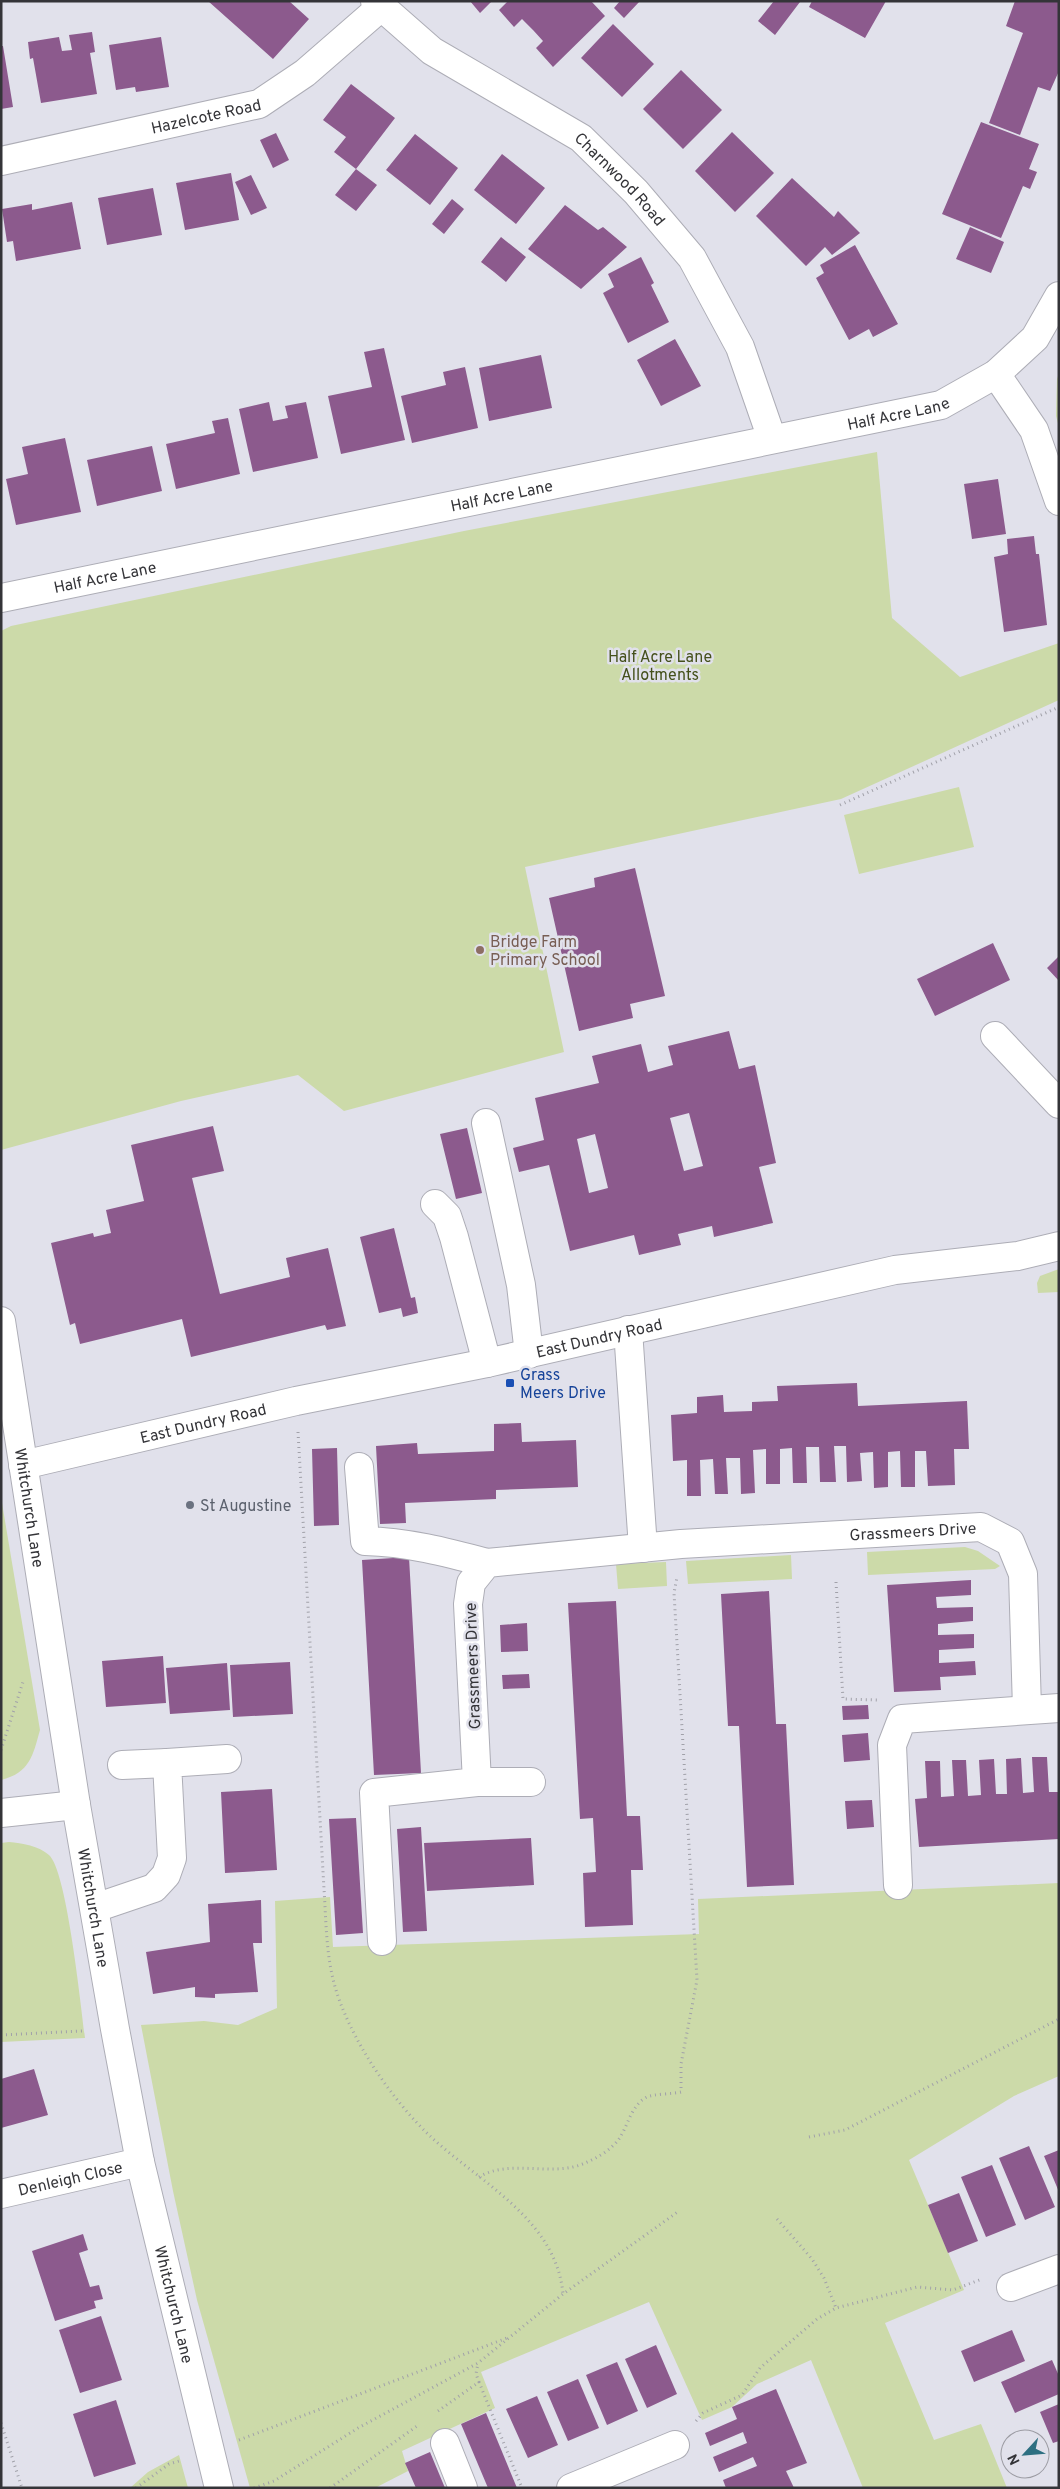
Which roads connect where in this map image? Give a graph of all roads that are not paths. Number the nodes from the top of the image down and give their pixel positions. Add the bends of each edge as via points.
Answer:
1 (378, 4) edge
2 (1, 161) edge
3 (1059, 296) edge
4 (996, 374) junction
5 (772, 439) junction
6 (1059, 501) edge
7 (1, 598) edge
8 (995, 1036) dead end
9 (1059, 1104) edge
10 (486, 1123) dead end
11 (435, 1204) dead end
12 (1059, 1246) edge
13 (1, 1321) edge
14 (628, 1330) junction
15 (529, 1354) junction
16 (487, 1363) junction
17 (23, 1465) junction
18 (359, 1467) dead end
19 (643, 1548) junction
20 (487, 1563) junction
21 (1027, 1708) junction
22 (1059, 1708) edge
23 (227, 1759) dead end
24 (167, 1763) junction
25 (122, 1765) dead end
26 (477, 1782) junction
27 (531, 1782) dead end
28 (76, 1805) junction
29 (1, 1813) edge
30 (898, 1885) dead end
31 (94, 1908) junction
32 (382, 1941) dead end
33 (140, 2162) junction
34 (1, 2194) edge
35 (1059, 2269) edge
36 (1011, 2287) road end
37 (445, 2443) dead end
38 (675, 2444) road end
39 (620, 2478) edge
40 (219, 2488) edge
41 (463, 2488) edge
42 (571, 2488) edge

1 - 2 street, Hazelcote Road via 304,73 259,104
1 - 5 street, Charnwood Road via 432,51 581,138 636,192 696,266 740,347
3 - 4 street, Half Acre Lane via 1035,338
4 - 5 street, Half Acre Lane via 941,405
4 - 6 street via 1034,430
5 - 7 street, Half Acre Lane
8 - 9 street
10 - 15 street via 521,1285
11 - 16 street via 447,1216 454,1237
12 - 14 street, East Dundry Road via 1018,1256 895,1270
13 - 17 street, Whitchurch Lane
14 - 15 street, East Dundry Road
14 - 19 street
15 - 16 street, East Dundry Road
16 - 17 street, East Dundry Road via 296,1401
17 - 28 street, Whitchurch Lane
18 - 20 street via 365,1541 436,1549
19 - 20 street, Grassmeers Drive
19 - 21 street, Grassmeers Drive via 981,1527 1010,1542 1023,1574
20 - 26 street, Grassmeers Drive via 472,1583 468,1604
21 - 22 street
21 - 30 street via 902,1719 892,1745
23 - 24 street
24 - 25 street
24 - 31 street via 172,1858 166,1875 154,1888
26 - 27 street
26 - 32 street via 374,1793
28 - 29 street
28 - 31 street, Whitchurch Lane
31 - 33 street, Whitchurch Lane
33 - 34 street, Denleigh Close
33 - 40 street, Whitchurch Lane
35 - 36 street
37 - 41 street
38 - 39 street
39 - 42 street

